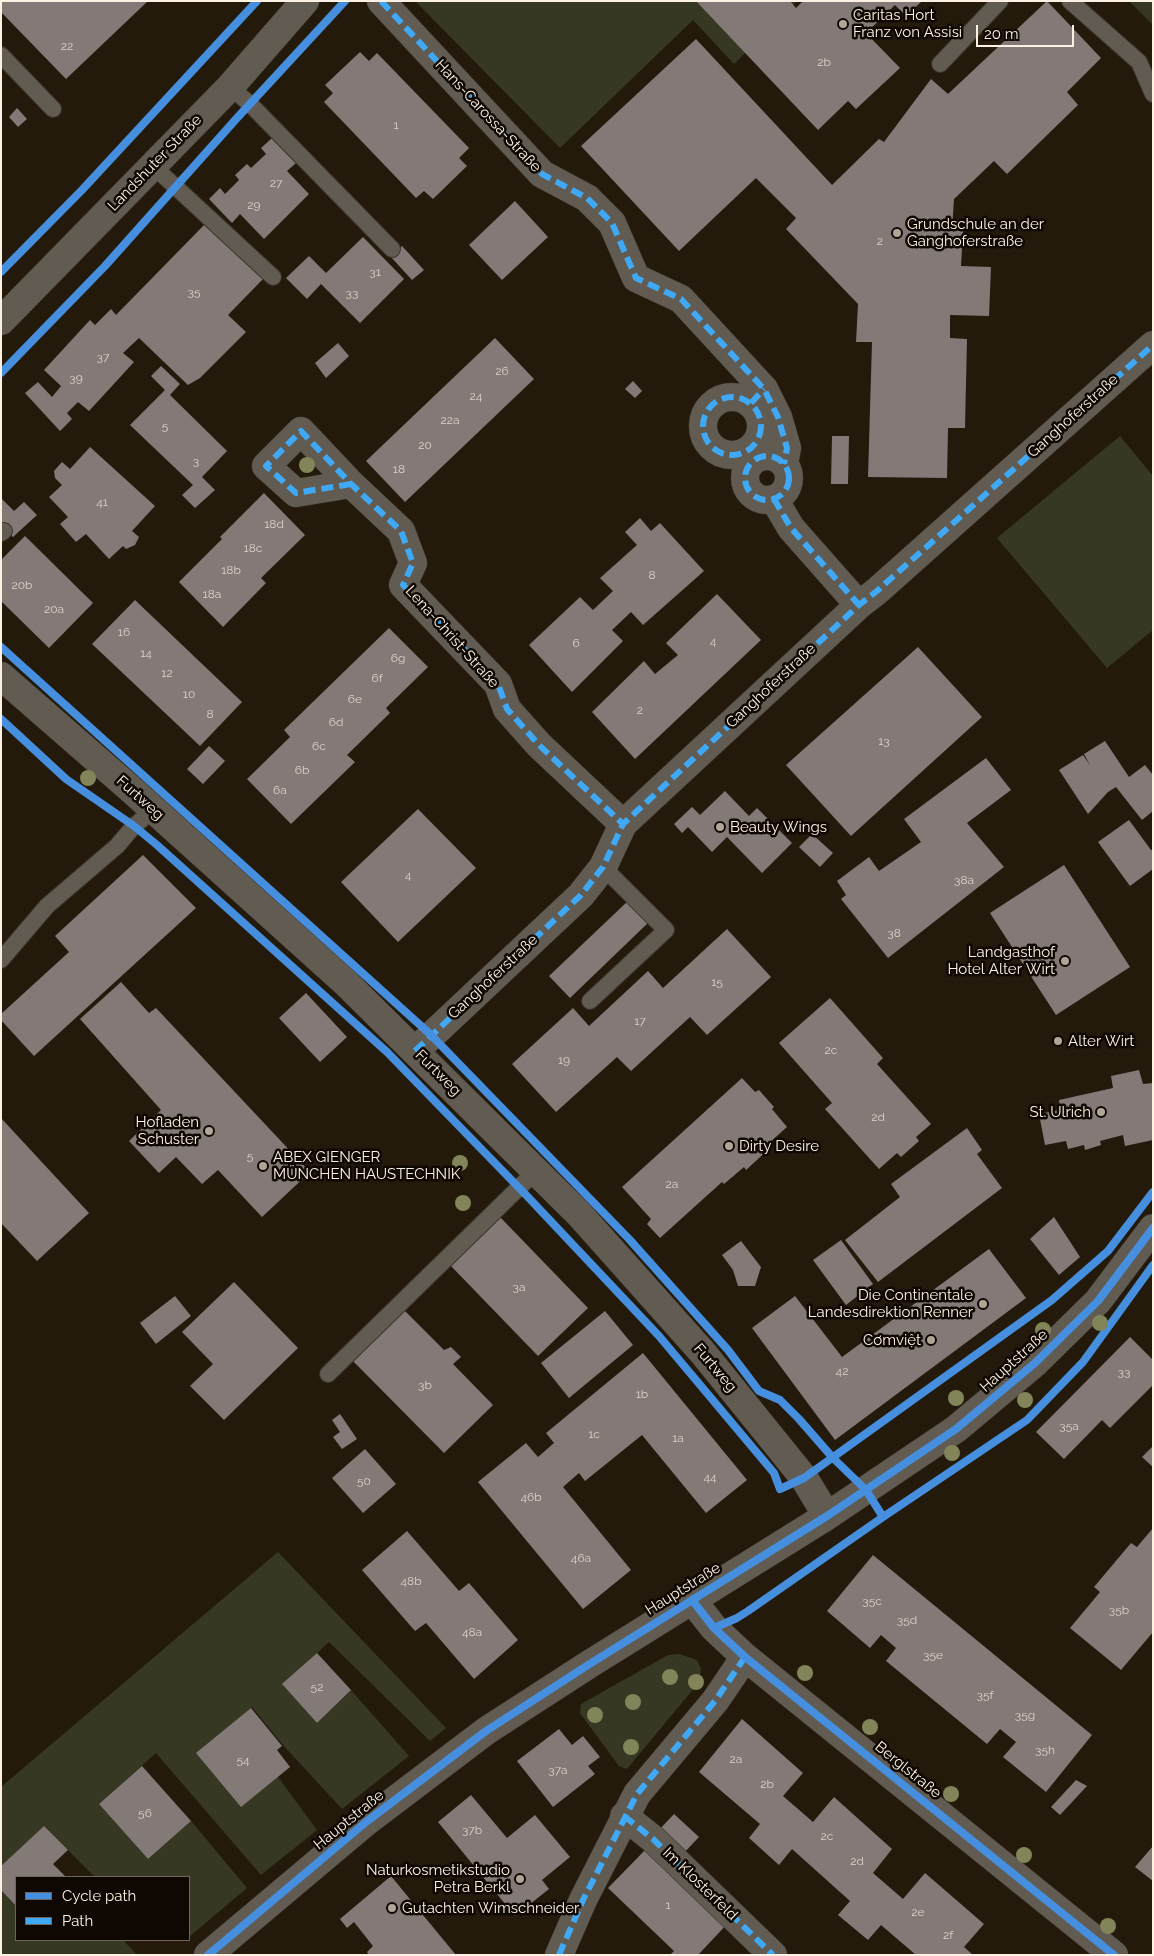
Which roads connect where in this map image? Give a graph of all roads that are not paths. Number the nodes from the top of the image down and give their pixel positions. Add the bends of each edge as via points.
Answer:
1 (305, 1) edge
2 (381, 1) edge
3 (1000, 1) edge
4 (1070, 1) edge
5 (1, 55) edge
6 (940, 64) dead end
7 (230, 87) junction
8 (1153, 94) edge
9 (53, 110) dead end
10 (153, 166) junction
11 (392, 249) dead end
12 (273, 277) dead end
13 (1, 321) edge
14 (1153, 345) edge
15 (757, 396) junction
16 (751, 456) junction
17 (784, 464) junction
18 (351, 484) dead end
19 (774, 499) junction
20 (859, 605) junction
21 (1, 676) edge
22 (154, 810) junction
23 (623, 824) junction
24 (603, 867) junction
25 (1, 960) edge
26 (590, 1001) dead end
27 (415, 1050) junction
28 (536, 1171) junction
29 (1153, 1228) edge
30 (328, 1374) dead end
31 (827, 1516) junction
32 (692, 1600) junction
33 (745, 1657) junction
34 (624, 1816) junction
35 (208, 1955) edge
36 (559, 1955) edge
37 (772, 1955) edge
38 (1114, 1955) edge

1 - 7 street, Landshuter Straße
2 - 15 street, Hans-Carossa-Straße via 542,174 587,198 612,223 636,278 681,299
3 - 6 lane
4 - 8 lane via 1139,62
5 - 9 lane
7 - 10 street, Landshuter Straße
7 - 11 lane
10 - 12 lane
10 - 13 street, Landshuter Straße
14 - 20 street, Ganghoferstraße
15 - 16 street, Hans-Carossa-Straße via 761,433
15 - 16 street via 726,397 714,402 702,424 704,437 712,448 723,454
15 - 17 street, Hans-Carossa-Straße via 778,417 787,448
16 - 17 street via 770,456
16 - 19 street, Hans-Carossa-Straße via 746,482 751,493 762,500
17 - 19 street, Hans-Carossa-Straße via 789,480 787,488
18 - 23 street, Lena-Christ-Straße via 401,531 413,563 403,586 498,684 507,709 539,745
19 - 20 street via 791,528
20 - 23 street, Ganghoferstraße
21 - 22 street, Furtweg
22 - 25 lane via 47,906
22 - 27 street, Furtweg via 346,983
23 - 24 street, Ganghoferstraße
24 - 26 lane via 666,930
24 - 27 street, Ganghoferstraße via 581,895
27 - 28 street, Furtweg
28 - 30 lane
28 - 31 street, Furtweg via 580,1215 703,1353 804,1478
29 - 31 street, Hauptstraße via 1098,1301 1035,1363 956,1429
31 - 32 street, Hauptstraße
32 - 33 street, Berglstraße via 714,1628
32 - 35 street, Hauptstraße via 473,1741 366,1822
33 - 34 street via 714,1701 636,1794
33 - 38 street, Berglstraße
34 - 36 street
34 - 37 street, Im Klosterfeld via 653,1839

